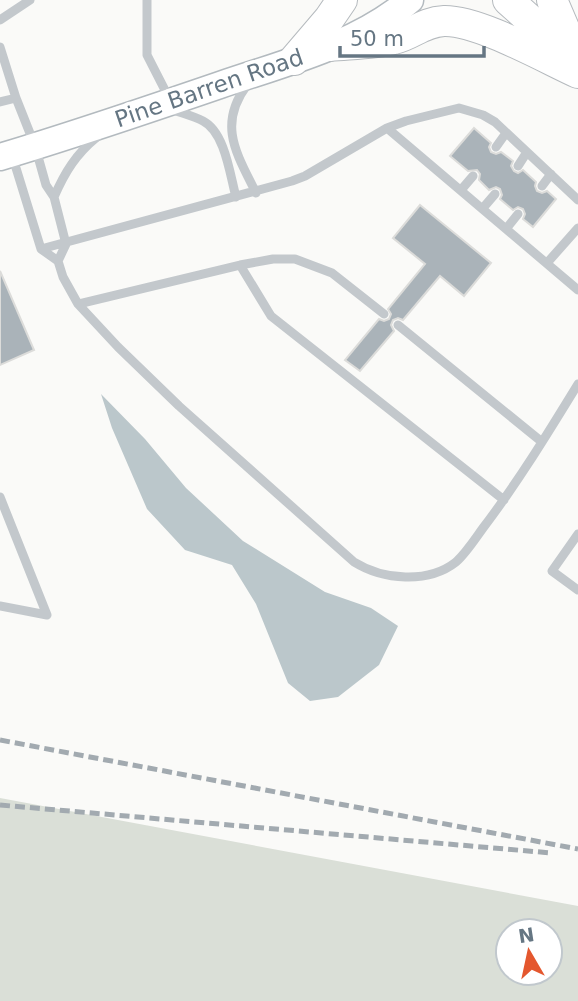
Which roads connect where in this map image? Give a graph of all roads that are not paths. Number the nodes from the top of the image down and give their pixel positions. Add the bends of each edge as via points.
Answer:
1 (30, 0) edge
2 (147, 0) edge
3 (342, 0) edge
4 (410, 0) edge
5 (552, 0) edge
6 (511, 3) edge
7 (0, 20) edge
8 (330, 46) junction
9 (0, 47) edge
10 (294, 60) junction
11 (578, 62) edge
12 (255, 73) junction
13 (578, 73) edge
14 (16, 98) junction
15 (0, 102) edge
16 (165, 103) junction
17 (120, 118) junction
18 (387, 128) junction
19 (506, 133) junction
20 (496, 147) dead end
21 (16, 152) edge
22 (527, 152) junction
23 (518, 166) dead end
24 (551, 174) junction
25 (473, 176) dead end
26 (542, 186) dead end
27 (461, 190) junction
28 (256, 192) junction
29 (495, 194) dead end
30 (54, 197) junction
31 (236, 197) junction
32 (578, 200) edge
33 (483, 208) junction
34 (518, 214) dead end
35 (578, 228) edge
36 (506, 229) junction
37 (66, 244) junction
38 (41, 249) junction
39 (58, 261) junction
40 (547, 263) junction
41 (240, 265) junction
42 (578, 290) edge
43 (78, 304) junction
44 (384, 314) dead end
45 (398, 326) dead end
46 (578, 384) edge
47 (542, 442) junction
48 (0, 497) edge
49 (504, 500) junction
50 (578, 534) edge
51 (578, 590) edge
52 (0, 606) edge

1 - 7 lane
2 - 16 lane via 147,55
3 - 10 main road
4 - 8 main road, Pine Barren Road via 373,26
5 - 11 main road
6 - 11 main road
8 - 10 main road, Pine Barren Road
8 - 13 main road via 396,39 429,24 463,22
9 - 14 lane
10 - 12 main road, Pine Barren Road
12 - 16 main road, Pine Barren Road
12 - 28 lane via 234,107 230,132
14 - 15 lane
14 - 21 lane
16 - 17 main road, Pine Barren Road
16 - 31 lane via 215,129
17 - 21 main road, Pine Barren Road
17 - 30 lane via 77,154
18 - 19 lane via 459,108 483,115
18 - 27 lane
18 - 28 lane via 305,176
19 - 20 lane
19 - 22 lane
21 - 30 lane
21 - 38 lane
22 - 23 lane
22 - 24 lane
24 - 26 lane
24 - 32 lane
25 - 27 lane
27 - 33 lane
28 - 31 lane
29 - 33 lane
30 - 37 lane
31 - 37 lane
33 - 36 lane
34 - 36 lane
35 - 40 lane
36 - 40 lane
37 - 38 lane
37 - 39 lane
38 - 39 lane
39 - 43 lane
40 - 42 lane
41 - 43 lane
41 - 44 lane via 295,259 332,273
41 - 49 lane via 271,316
43 - 49 lane via 180,406 354,562 370,571 408,576 444,569 458,561
45 - 47 lane
46 - 47 lane
47 - 49 lane
48 - 52 lane via 47,615
50 - 51 lane via 552,571

